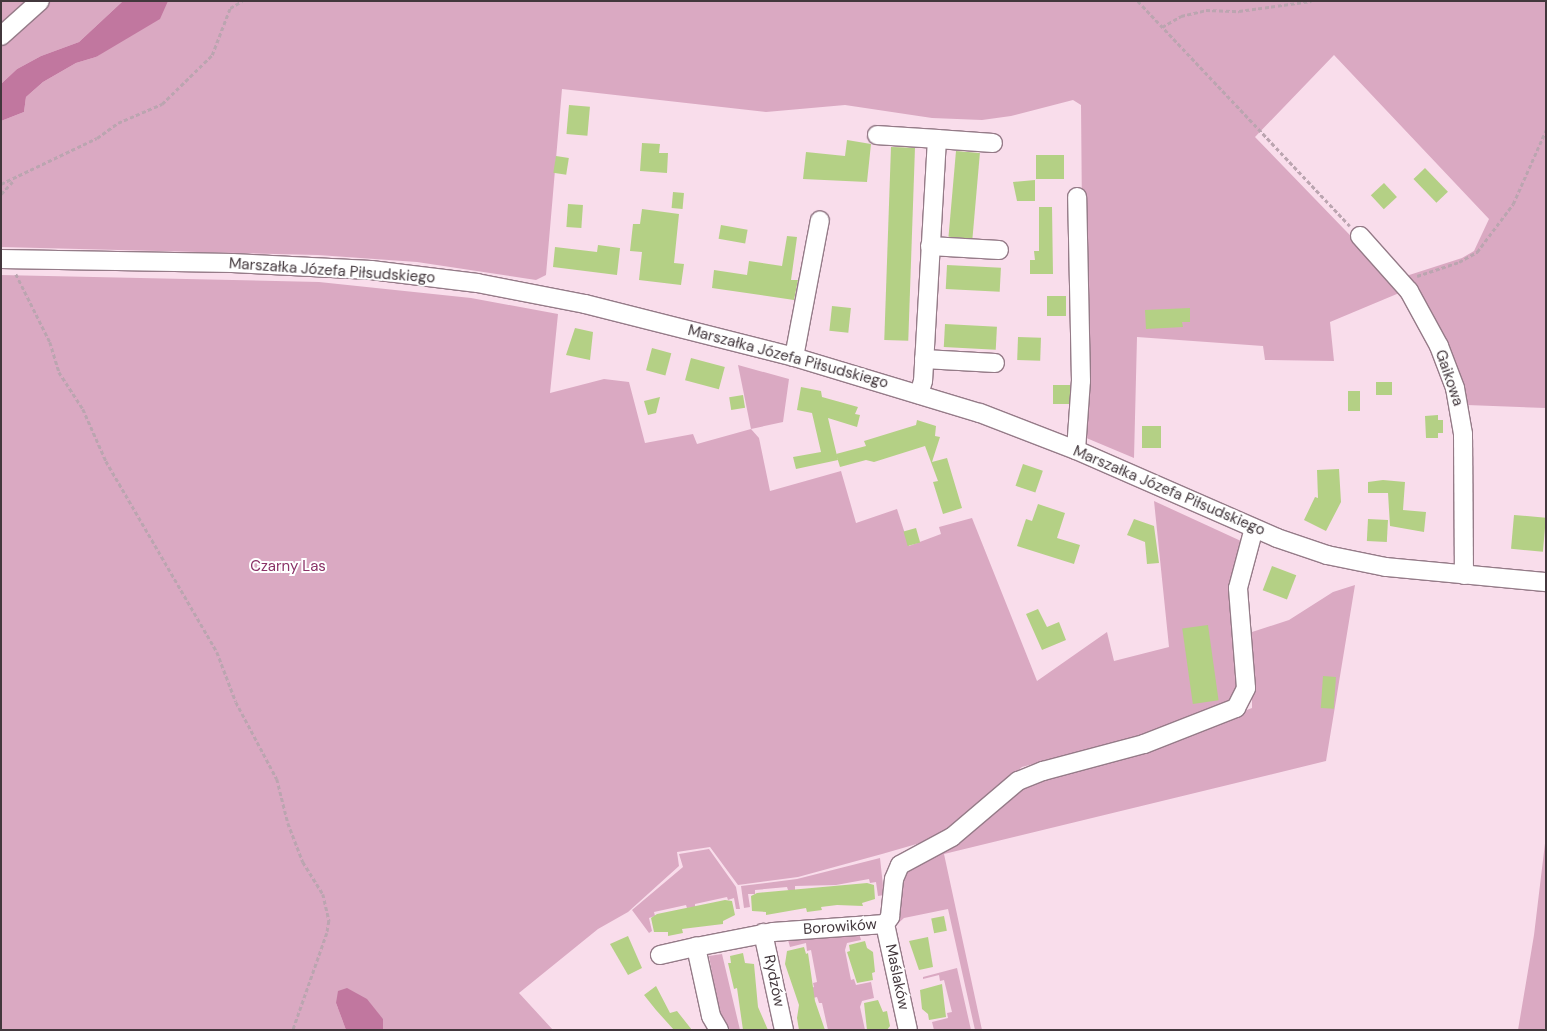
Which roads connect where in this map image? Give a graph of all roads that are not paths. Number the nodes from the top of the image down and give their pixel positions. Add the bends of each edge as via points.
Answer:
1 (40, 1) edge
2 (1, 36) edge
3 (877, 135) dead end
4 (937, 139) junction
5 (993, 143) dead end
6 (1077, 197) dead end
7 (820, 220) dead end
8 (1360, 236) road end
9 (930, 246) junction
10 (998, 250) dead end
11 (5, 259) edge
12 (794, 357) junction
13 (924, 359) junction
14 (994, 363) dead end
15 (919, 394) junction
16 (1076, 450) junction
17 (1254, 528) junction
18 (1464, 575) junction
19 (1546, 582) edge
20 (885, 924) junction
21 (763, 933) junction
22 (696, 947) junction
23 (660, 955) dead end
24 (719, 1030) edge
25 (784, 1030) edge
26 (908, 1030) edge

1 - 2 street
3 - 4 street
4 - 5 street
4 - 9 street
6 - 16 street via 1082,381
7 - 12 street
8 - 18 street, Gaikowa via 1401,281 1425,318 1439,346 1461,408
9 - 10 street
9 - 13 street
11 - 12 street, Marszałka Józefa Piłsudskiego via 270,264 415,275 585,304
12 - 15 street, Marszałka Józefa Piłsudskiego
13 - 14 street
13 - 15 street
15 - 16 street, Marszałka Józefa Piłsudskiego via 989,416
16 - 17 street, Marszałka Józefa Piłsudskiego
17 - 18 street, Marszałka Józefa Piłsudskiego via 1343,559
17 - 20 street, Borowików via 1238,588 1246,688 1236,708 1144,744 1027,776 936,848 908,858 900,865 894,879 890,917
18 - 19 street, Marszałka Józefa Piłsudskiego
20 - 21 street, Borowików
20 - 26 street, Maślaków
21 - 22 street, Borowików
21 - 25 street, Rydzów
22 - 23 street, Borowików
22 - 24 street via 711,1016

